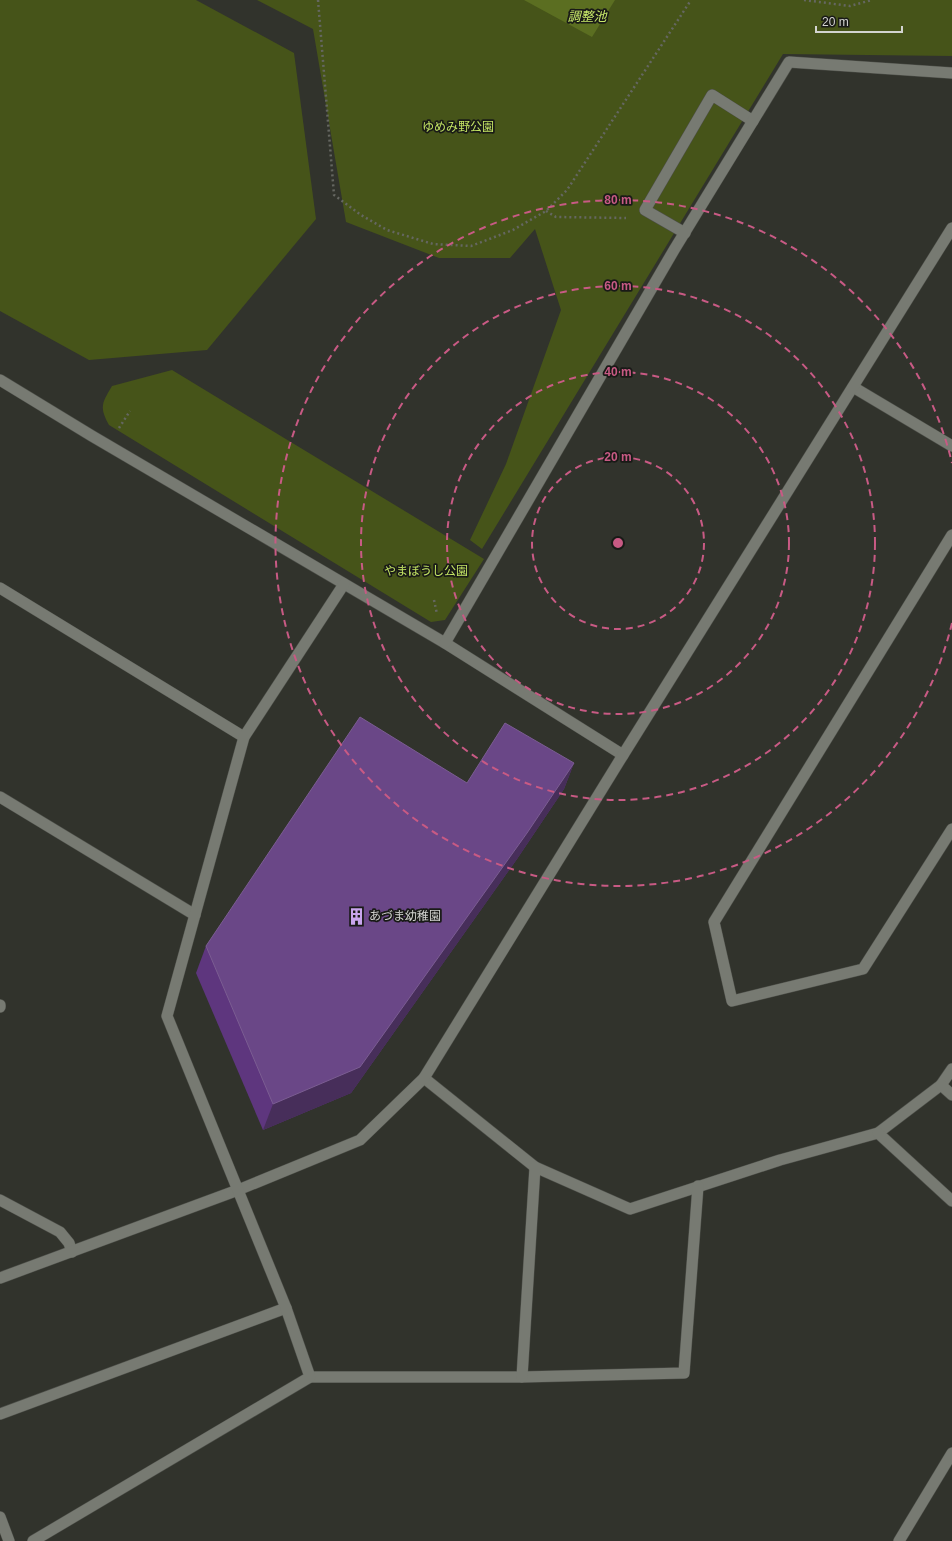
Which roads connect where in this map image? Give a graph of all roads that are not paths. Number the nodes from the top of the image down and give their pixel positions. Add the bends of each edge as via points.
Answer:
1 (952, 73) edge
2 (753, 121) junction
3 (952, 228) edge
4 (684, 233) junction
5 (0, 380) edge
6 (853, 387) junction
7 (952, 446) edge
8 (952, 535) edge
9 (344, 584) junction
10 (0, 588) edge
11 (445, 643) junction
12 (244, 737) junction
13 (623, 755) junction
14 (0, 797) edge
15 (952, 829) edge
16 (195, 914) junction
17 (952, 1069) edge
18 (424, 1078) junction
19 (941, 1085) junction
20 (952, 1095) edge
21 (878, 1133) junction
22 (535, 1167) junction
23 (698, 1186) junction
24 (238, 1190) junction
25 (0, 1200) edge
26 (952, 1201) edge
27 (72, 1252) junction
28 (0, 1278) edge
29 (286, 1308) junction
30 (310, 1377) junction
31 (522, 1377) junction
32 (0, 1414) edge
33 (952, 1453) edge
34 (0, 1517) edge
35 (9, 1541) edge
36 (33, 1541) edge
37 (899, 1541) edge

1 - 2 street via 789,62
2 - 4 street
2 - 4 street via 712,96 645,210
3 - 6 street
4 - 11 street
5 - 9 street
6 - 7 street
6 - 13 street
8 - 15 street via 714,922 732,1001 863,969
9 - 11 street
9 - 12 street
10 - 12 street
11 - 13 street
12 - 16 street
13 - 18 street
14 - 16 street
16 - 24 street via 167,1016
17 - 19 street
18 - 22 street
18 - 24 street via 360,1140
19 - 20 street
19 - 21 street
21 - 23 street
21 - 26 street
22 - 23 street via 630,1209
22 - 31 street
23 - 31 street via 684,1373
24 - 27 street
24 - 29 street
25 - 27 street via 60,1232 69,1243
27 - 28 street
29 - 30 street
29 - 32 street
30 - 31 street
30 - 36 street
33 - 37 street
34 - 35 street

